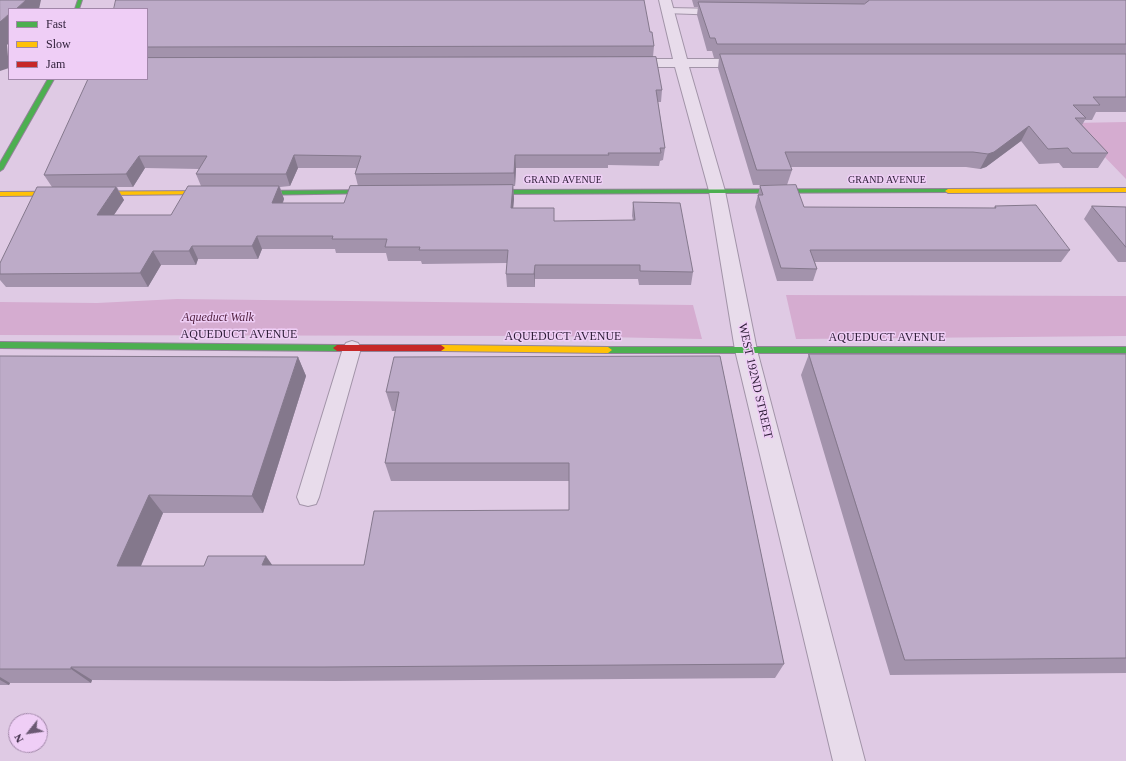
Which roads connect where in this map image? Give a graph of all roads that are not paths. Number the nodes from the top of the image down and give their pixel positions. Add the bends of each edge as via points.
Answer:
1 (667, 6) edge
2 (734, 12) edge
3 (612, 63) edge
4 (681, 63) junction
5 (763, 63) edge
6 (50, 80) edge
7 (0, 169) edge
8 (1126, 190) edge
9 (717, 191) junction
10 (384, 192) edge
11 (472, 192) edge
12 (224, 193) edge
13 (240, 193) edge
14 (0, 194) edge
15 (0, 345) edge
16 (352, 348) junction
17 (746, 350) junction
18 (1126, 350) edge
19 (308, 497) dead end
20 (848, 761) edge

1 - 2 lane
1 - 4 street, WEST 192ND STREET
3 - 4 street
4 - 5 street
4 - 9 street, WEST 192ND STREET
6 - 7 street
8 - 9 street, GRAND AVENUE
9 - 11 street, GRAND AVENUE
9 - 17 street, WEST 192ND STREET
10 - 13 street
12 - 14 street
15 - 16 street, AQUEDUCT AVENUE
16 - 17 street, AQUEDUCT AVENUE
16 - 19 lane
17 - 18 street, AQUEDUCT AVENUE
17 - 20 street, WEST 192ND STREET

